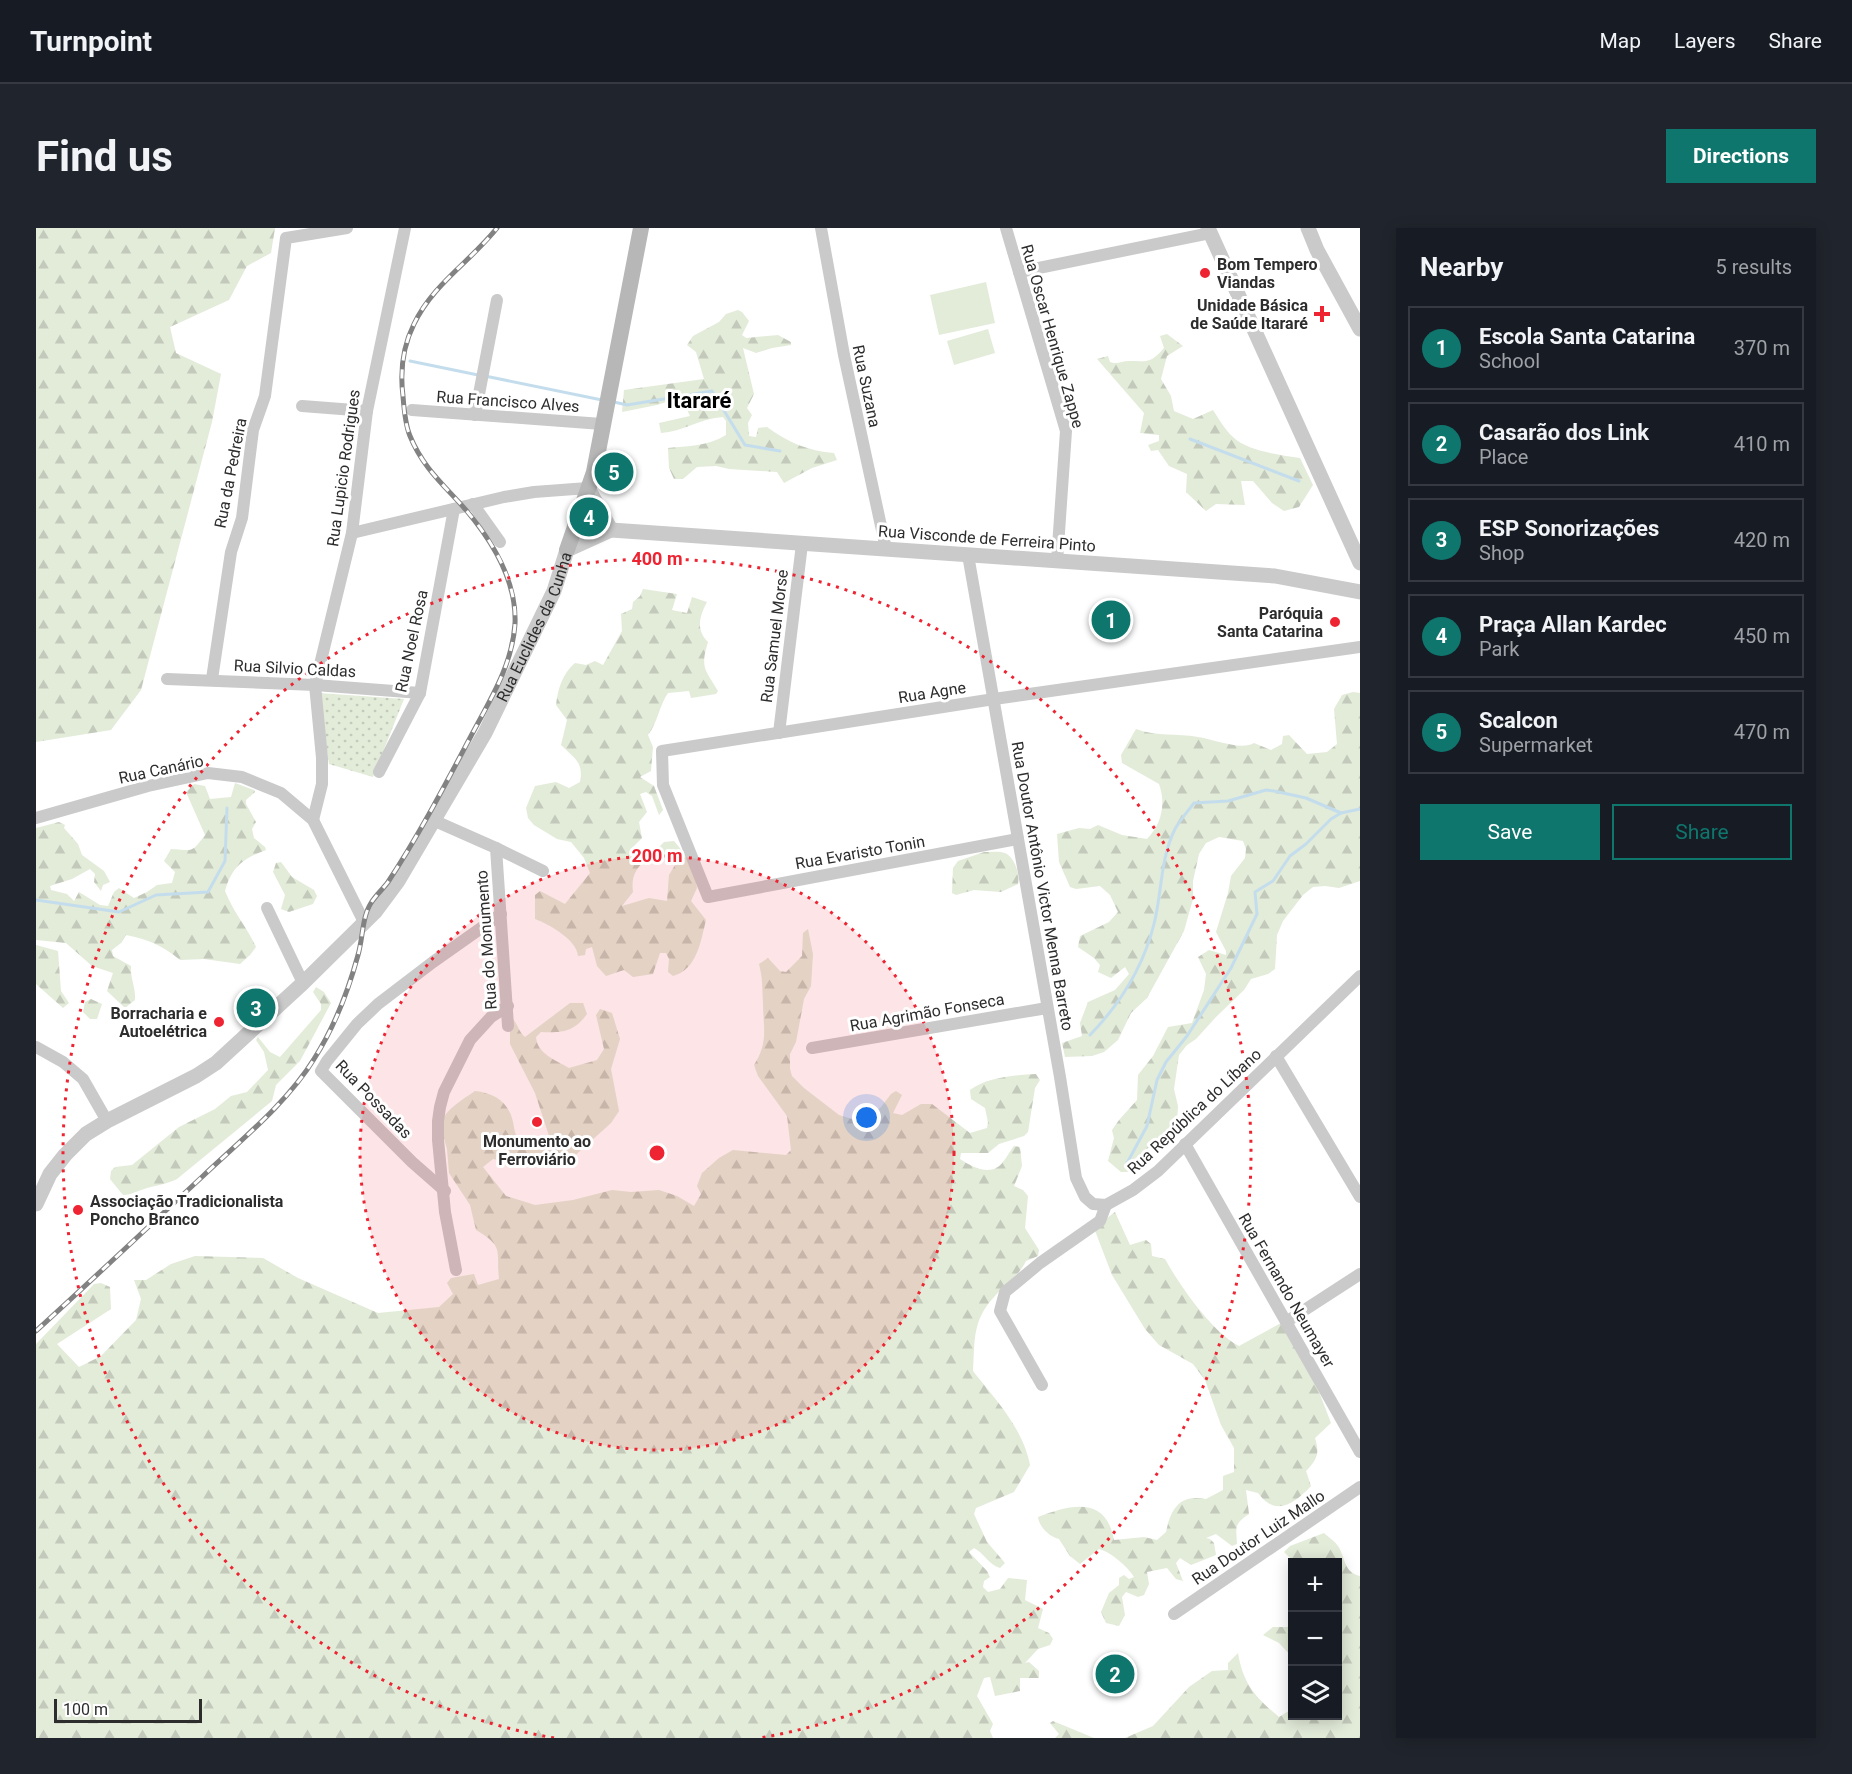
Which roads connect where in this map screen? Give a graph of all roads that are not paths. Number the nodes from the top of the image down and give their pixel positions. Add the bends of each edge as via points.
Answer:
1 (347, 228) edge
2 (405, 228) edge
3 (640, 228) edge
4 (821, 228) edge
5 (1006, 228) edge
6 (1308, 228) edge
7 (1209, 230) edge
8 (1019, 272) junction
9 (497, 300) dead end
10 (1360, 329) edge
11 (302, 406) dead end
12 (412, 410) dead end
13 (367, 411) junction
14 (475, 415) junction
15 (602, 424) junction
16 (588, 488) junction
17 (473, 504) junction
18 (454, 508) junction
19 (611, 530) junction
20 (352, 533) junction
21 (500, 542) dead end
22 (802, 544) junction
23 (886, 549) junction
24 (567, 550) junction
25 (968, 555) junction
26 (1057, 561) junction
27 (1360, 562) edge
28 (1360, 592) edge
29 (1360, 647) edge
30 (167, 679) dead end
31 (212, 679) junction
32 (315, 685) junction
33 (420, 693) junction
34 (994, 699) junction
35 (779, 733) junction
36 (380, 772) dead end
37 (36, 818) edge
38 (313, 820) junction
39 (435, 821) junction
40 (1018, 839) junction
41 (496, 848) junction
42 (543, 871) dead end
43 (708, 897) joint
44 (267, 908) dead end
45 (501, 914) junction
46 (364, 922) junction
47 (1360, 976) edge
48 (303, 983) junction
49 (508, 1006) junction
50 (1047, 1008) junction
51 (508, 1026) dead end
52 (36, 1047) edge
53 (812, 1048) dead end
54 (1276, 1056) junction
55 (107, 1121) junction
56 (1185, 1144) junction
57 (445, 1191) junction
58 (1360, 1197) edge
59 (36, 1204) edge
60 (1106, 1205) junction
61 (456, 1270) dead end
62 (1360, 1274) edge
63 (1286, 1322) junction
64 (1042, 1385) dead end
65 (1360, 1452) edge
66 (1360, 1487) edge
67 (1174, 1614) dead end

1 - 31 street, Rua da Pedreira via 286,238 265,396 253,430 242,518 231,552
2 - 13 street, Rua Lupicio Rodrigues
3 - 15 main road, Rua Euclides da Cunha
4 - 23 street, Rua Suzana via 843,355
5 - 8 street, Rua Oscar Henrique Zappe
6 - 10 street
7 - 8 street
7 - 27 street
8 - 26 street, Rua Oscar Henrique Zappe via 1066,430
9 - 14 street
11 - 13 street
12 - 14 street, Rua Francisco Alves
13 - 20 street, Rua Lupicio Rodrigues
14 - 15 street, Rua Francisco Alves
15 - 16 main road, Rua Euclides da Cunha
16 - 17 street via 534,492
16 - 19 street
16 - 24 main road, Rua Euclides da Cunha
17 - 18 street
17 - 21 street
18 - 20 street
18 - 33 street, Rua Noel Rosa
19 - 22 street, Rua Visconde de Ferreira Pinto
19 - 24 street, Rua Visconde de Ferreira Pinto
20 - 32 street, Rua Lupicio Rodrigues
22 - 23 street, Rua Visconde de Ferreira Pinto
22 - 35 street, Rua Samuel Morse
23 - 25 street, Rua Visconde de Ferreira Pinto
24 - 39 street, Rua Euclides da Cunha via 554,591 495,714
25 - 26 street, Rua Visconde de Ferreira Pinto
25 - 34 street, Rua Doutor Antônio Victor Menna Barreto
26 - 28 street, Rua Visconde de Ferreira Pinto via 1275,576
29 - 34 street, Rua Agne
30 - 31 street, Rua Silvio Caldas
31 - 32 street, Rua Silvio Caldas
32 - 33 street, Rua Silvio Caldas
32 - 38 street, Rua Lupicio Rodrigues via 322,784
33 - 36 street, Rua Noel Rosa
34 - 35 street, Rua Agne
34 - 40 street, Rua Doutor Antônio Victor Menna Barreto
35 - 43 street, Rua Agne via 662,751 663,785
37 - 38 street, Rua Canário via 208,773 242,777 280,793
38 - 46 street, Rua Canário
39 - 41 street, Rua do Monumento
39 - 46 street, Rua Euclides da Cunha via 398,881
40 - 43 street, Rua Evaristo Tonin
40 - 50 street, Rua Doutor Antônio Victor Menna Barreto
41 - 42 street
41 - 45 street, Rua do Monumento
44 - 48 street
45 - 49 street, Rua do Monumento
45 - 57 street, Rua Possadas via 378,1004 357,1024 321,1071
46 - 48 street, Rua Euclides da Cunha
47 - 54 street, Rua República do Líbano
48 - 55 street, Rua Euclides da Cunha via 216,1063
49 - 51 street, Rua do Monumento
49 - 57 street via 491,1017 470,1040 444,1092 438,1121
50 - 53 street, Rua Agrimão Fonseca
50 - 60 street, Rua Doutor Antônio Victor Menna Barreto via 1076,1178 1085,1197 1093,1204
52 - 55 street via 83,1079
54 - 56 street, Rua República do Líbano
54 - 58 street
55 - 59 street, Rua Euclides da Cunha via 86,1134 65,1155 50,1174
56 - 60 street, Rua República do Líbano via 1146,1181
56 - 63 street, Rua Fernando Neumayer
57 - 61 street
60 - 64 street, Rua República do Líbano via 1100,1221 1005,1292 1000,1311
62 - 63 street
63 - 65 street, Rua Fernando Neumayer
66 - 67 street, Rua Doutor Luiz Mallo

